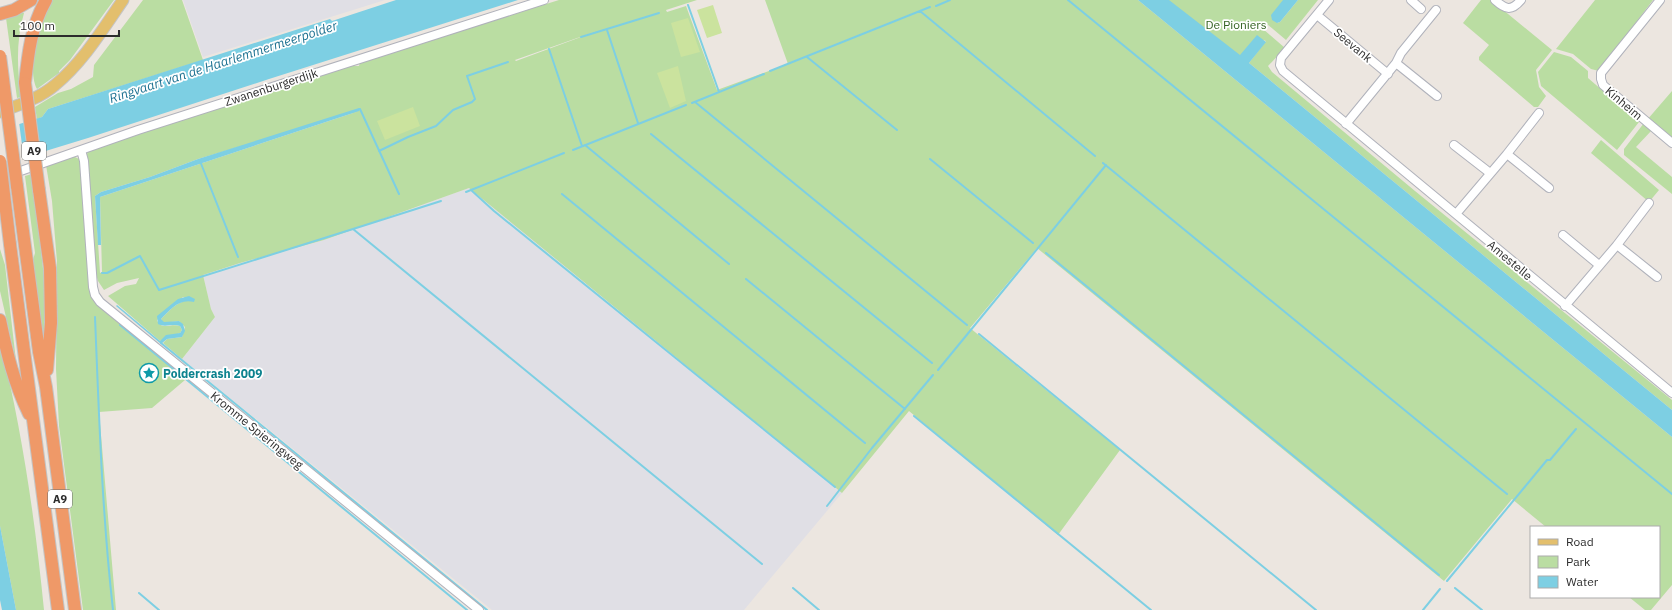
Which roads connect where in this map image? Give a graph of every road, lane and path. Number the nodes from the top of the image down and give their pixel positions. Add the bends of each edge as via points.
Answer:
1 (31, 0) edge
2 (37, 0) edge
3 (46, 0) edge
4 (123, 0) edge
5 (544, 0) edge
6 (1329, 0) edge
7 (1411, 0) edge
8 (1494, 0) edge
9 (1521, 0) edge
10 (1660, 0) edge
11 (1422, 9) dead end
12 (1436, 10) dead end
13 (0, 14) edge
14 (1317, 15) junction
15 (0, 56) edge
16 (1396, 63) junction
17 (1388, 74) junction
18 (25, 83) junction
19 (1437, 96) dead end
20 (0, 112) edge
21 (1539, 113) dead end
22 (1346, 124) junction
23 (1672, 143) edge
24 (1454, 145) dead end
25 (81, 150) junction
26 (1507, 154) junction
27 (0, 161) edge
28 (1490, 174) junction
29 (0, 178) edge
30 (1549, 188) dead end
31 (1649, 203) dead end
32 (1456, 214) junction
33 (1563, 235) dead end
34 (1617, 245) junction
35 (1599, 266) junction
36 (1657, 277) dead end
37 (1565, 306) junction
38 (0, 320) edge
39 (46, 387) junction
40 (1672, 393) edge
41 (34, 424) junction
42 (58, 610) edge
43 (75, 610) edge
44 (479, 610) edge

1 - 13 highway via 14,10
2 - 18 highway, A9 via 23,43
3 - 18 highway, A9 via 32,35
4 - 20 main road via 82,58 55,85 36,98
5 - 25 street, Zwanenburgerdijk
6 - 14 street
7 - 11 street
8 - 9 street via 1503,7 1510,8
10 - 23 street, Kinheim via 1601,73 1600,79 1603,85
12 - 16 street via 1401,53
14 - 17 street, Seevank
14 - 22 street, Amestelle via 1288,48 1281,58 1280,65 1283,71
15 - 39 highway, A9, bridge via 39,352
16 - 17 street
16 - 19 street
17 - 22 street
18 - 39 highway, A9, bridge via 50,268 51,323
21 - 26 street
22 - 32 street, Amestelle
24 - 28 street
25 - 29 street, Zwanenburgerdijk
25 - 44 street, Kromme Spieringweg via 84,161 93,288 100,302
26 - 28 street
26 - 30 street
27 - 41 highway, A9, bridge
28 - 32 street
31 - 34 street
32 - 37 street, Amestelle
33 - 35 street
34 - 35 street
34 - 36 street
35 - 37 street
37 - 40 street, Amestelle
38 - 41 highway, A9 via 18,390
39 - 43 highway, A9
41 - 42 highway, A9

